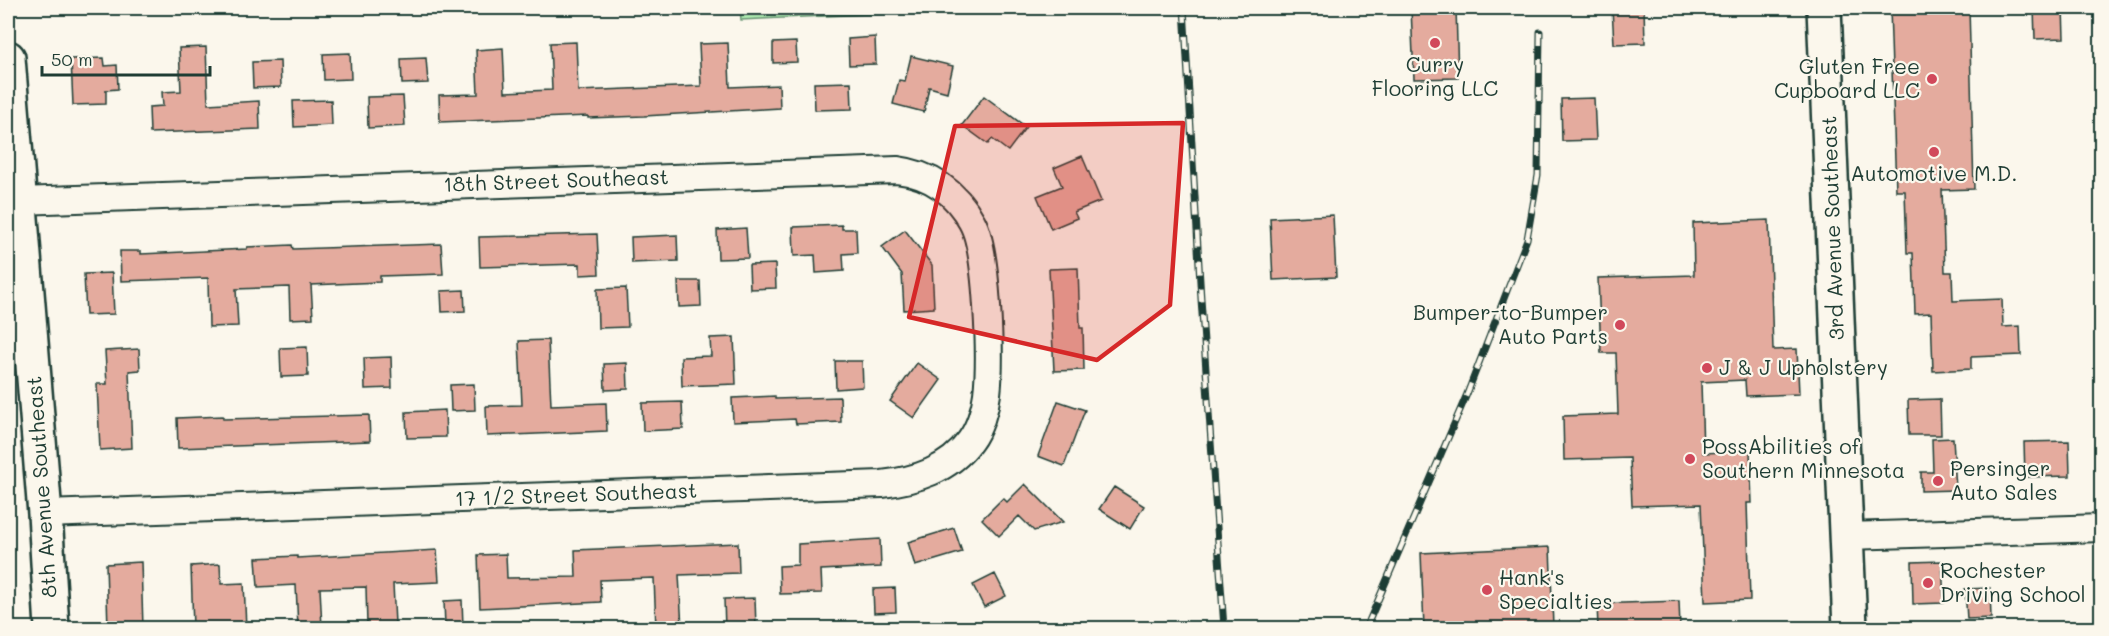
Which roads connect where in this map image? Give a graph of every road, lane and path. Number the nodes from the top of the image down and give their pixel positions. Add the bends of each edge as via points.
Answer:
1 (1824, 8) edge
2 (8, 58) edge
3 (19, 201) junction
4 (987, 321) joint
5 (45, 514) junction
6 (2102, 528) edge
7 (1846, 536) junction
8 (52, 628) edge
9 (1850, 628) edge

1 - 7 main road, 3rd Avenue Southeast
2 - 3 main road, 8th Avenue Southeast
3 - 4 street, 18th Street Southeast via 909,171 943,187 973,223 980,242
3 - 5 main road, 8th Avenue Southeast
4 - 5 street, 17 1/2 Street Southeast via 987,393 976,430 948,463 910,480
5 - 8 main road, 8th Avenue Southeast
6 - 7 street
7 - 9 main road, 3rd Avenue Southeast

